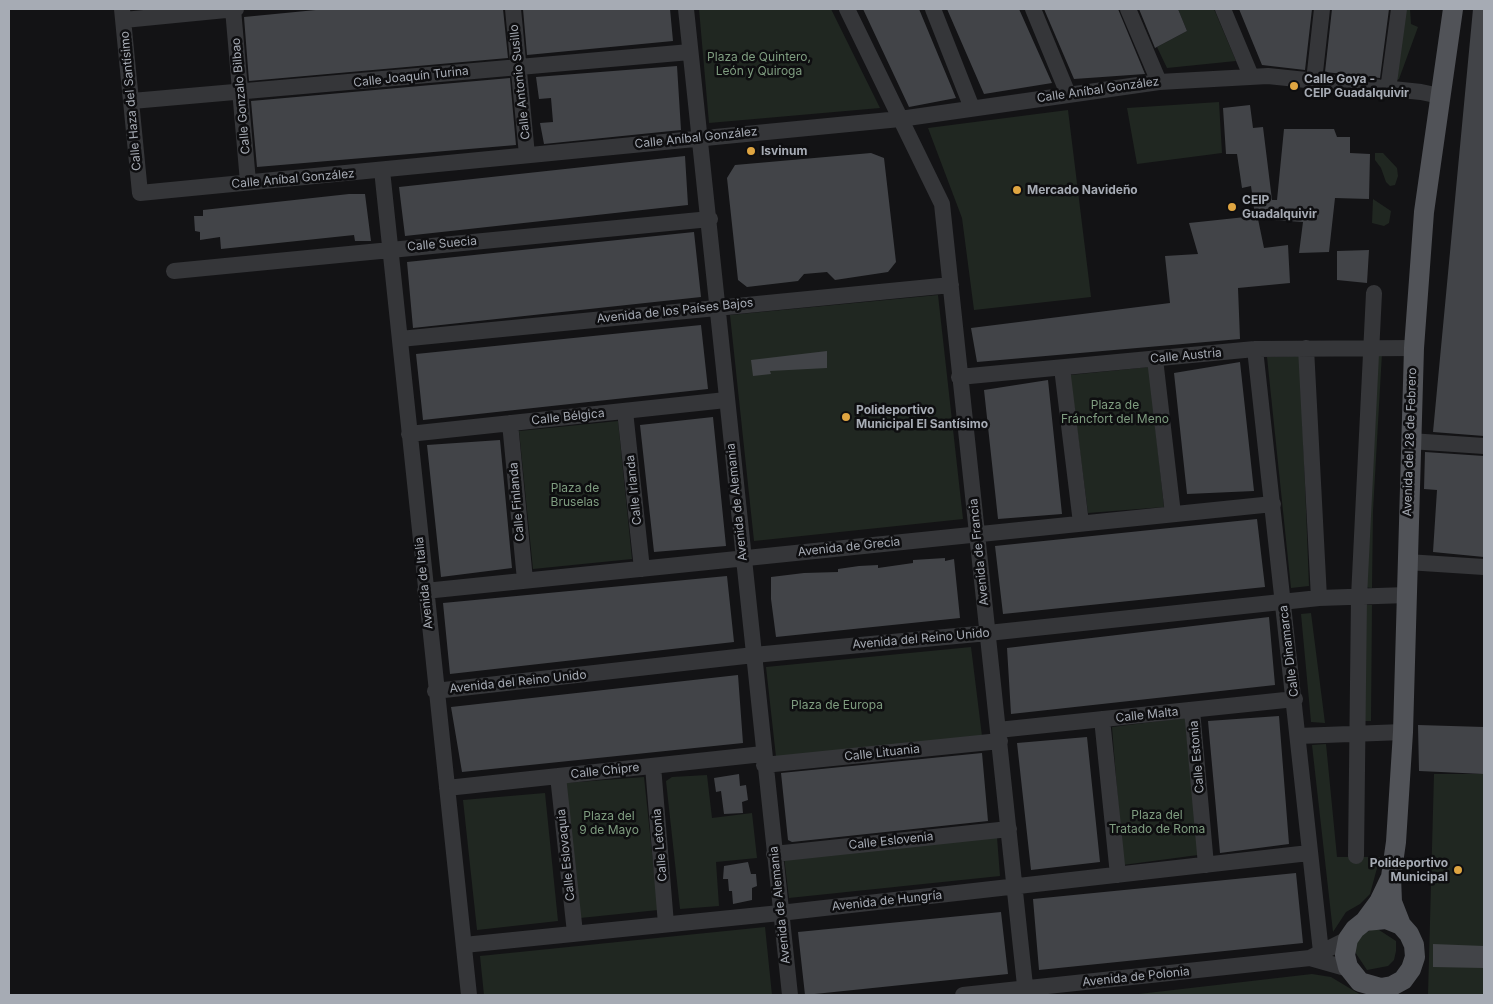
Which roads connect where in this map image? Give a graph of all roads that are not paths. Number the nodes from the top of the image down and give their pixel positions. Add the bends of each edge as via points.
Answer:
1 (234, 9) edge
2 (513, 9) edge
3 (686, 9) edge
4 (847, 9) edge
5 (934, 9) edge
6 (1033, 9) edge
7 (1128, 9) edge
8 (1223, 9) edge
9 (1322, 9) edge
10 (1399, 9) edge
11 (1453, 9) edge
12 (123, 14) edge
13 (690, 52) junction
14 (519, 66) junction
15 (1251, 76) junction
16 (1314, 81) junction
17 (1159, 82) junction
18 (1388, 90) junction
19 (241, 93) junction
20 (1068, 94) junction
21 (1440, 96) junction
22 (132, 101) junction
23 (972, 108) junction
24 (900, 119) junction
25 (700, 137) junction
26 (527, 155) junction
27 (382, 170) junction
28 (248, 182) junction
29 (140, 193) joint
30 (710, 219) junction
31 (390, 249) junction
32 (174, 271) dead end
33 (951, 285) junction
34 (1374, 293) dead end
35 (717, 307) junction
36 (400, 339) junction
37 (1306, 348) junction
38 (1370, 348) junction
39 (1414, 348) junction
40 (1255, 349) junction
41 (1155, 359) junction
42 (1062, 368) junction
43 (959, 378) junction
44 (726, 400) junction
45 (625, 411) junction
46 (510, 423) junction
47 (409, 434) junction
48 (1410, 441) junction
49 (1484, 446) edge
50 (1273, 504) junction
51 (1173, 514) junction
52 (1081, 523) junction
53 (978, 534) junction
54 (743, 558) junction
55 (1407, 562) junction
56 (1484, 567) edge
57 (642, 568) junction
58 (525, 580) junction
59 (425, 591) junction
60 (1407, 595) junction
61 (1359, 597) junction
62 (1319, 598) junction
63 (1284, 602) junction
64 (988, 633) junction
65 (754, 655) junction
66 (436, 691) junction
67 (1295, 699) junction
68 (1192, 710) junction
69 (1102, 719) junction
70 (1403, 732) junction
71 (1357, 734) junction
72 (999, 736) junction
73 (1298, 736) junction
74 (764, 759) junction
75 (653, 766) junction
76 (558, 776) junction
77 (446, 788) junction
78 (1009, 829) junction
79 (1309, 853) junction
80 (774, 854) junction
81 (1356, 856) dead end
82 (1206, 865) junction
83 (1118, 875) junction
84 (1391, 877) junction
85 (1015, 886) junction
86 (780, 912) junction
87 (1365, 922) junction
88 (666, 924) junction
89 (1405, 925) junction
90 (575, 933) junction
91 (1348, 938) junction
92 (464, 945) junction
93 (1315, 955) junction
94 (1349, 969) junction
95 (1407, 974) junction
96 (1375, 991) edge
97 (1026, 992) edge
98 (469, 995) edge
99 (790, 995) edge
100 (963, 995) edge
101 (1403, 995) edge

1 - 12 street
1 - 19 street, Calle Gonzalo Bilbao
2 - 14 street, Calle Antonio Susillo
3 - 13 street, Avenida de Alemania
4 - 24 street, Avenida de Francia
5 - 23 street
6 - 20 street
7 - 17 street
8 - 15 street
9 - 16 street
10 - 18 street
11 - 21 main road, Avenida del 28 de Febrero
12 - 22 street, Calle Haza del Santísimo
13 - 14 street, Calle Joaquín Turina
13 - 25 street, Avenida de Alemania
14 - 19 street, Calle Joaquín Turina
14 - 26 street, Calle Antonio Susillo
15 - 16 street, Calle Aníbal González
15 - 17 street, Calle Aníbal González
16 - 18 street, Calle Aníbal González
17 - 20 street, Calle Aníbal González
18 - 21 street, Calle Aníbal González
19 - 22 street, Calle Joaquín Turina
19 - 28 street, Calle Gonzalo Bilbao
20 - 23 street, Calle Aníbal González
21 - 39 main road, Avenida del 28 de Febrero via 1424,212
22 - 29 street, Calle Haza del Santísimo
23 - 24 street, Calle Aníbal González
24 - 25 street, Calle Aníbal González
24 - 33 street, Avenida de Francia via 942,204
25 - 26 street, Calle Aníbal González
25 - 30 street, Avenida de Alemania
26 - 27 street, Calle Aníbal González
27 - 28 street, Calle Aníbal González
27 - 31 street, Avenida de Italia
28 - 29 street, Calle Aníbal González
30 - 31 street, Calle Suecia
30 - 35 street, Avenida de Alemania
31 - 32 street, Calle Suecia
31 - 36 street, Avenida de Italia
33 - 35 street, Avenida de los Países Bajos
33 - 43 street, Avenida de Francia
34 - 38 street
35 - 36 street, Avenida de los Países Bajos
35 - 44 street, Avenida de Alemania
36 - 47 street, Avenida de Italia
37 - 38 street, Calle Austria
37 - 40 street, Calle Austria
37 - 62 street
38 - 39 street, Calle Austria
38 - 61 street
39 - 48 main road, Avenida del 28 de Febrero
40 - 41 street, Calle Austria
40 - 50 street, Calle Dinamarca
41 - 42 street, Calle Austria
41 - 51 street
42 - 43 street, Calle Austria
42 - 52 street
43 - 53 street, Avenida de Francia
44 - 45 street, Calle Bélgica
44 - 54 street, Avenida de Alemania
45 - 46 street, Calle Bélgica
45 - 57 street, Calle Irlanda
46 - 47 street, Calle Bélgica
46 - 58 street, Calle Finlanda
47 - 59 street, Avenida de Italia
48 - 49 street
48 - 55 main road, Avenida del 28 de Febrero
50 - 51 street, Avenida de Grecia
50 - 63 street, Calle Dinamarca
51 - 52 street, Avenida de Grecia
52 - 53 street, Avenida de Grecia
53 - 54 street, Avenida de Grecia
53 - 64 street, Avenida de Francia
54 - 57 street, Avenida de Grecia
54 - 65 street, Avenida de Alemania
55 - 56 street
55 - 60 main road, Avenida del 28 de Febrero
57 - 58 street, Avenida de Grecia
58 - 59 street, Avenida de Grecia
59 - 66 street, Avenida de Italia
60 - 61 street, Avenida del Reino Unido
60 - 70 main road, Avenida del 28 de Febrero
61 - 62 street, Avenida del Reino Unido
61 - 71 street
62 - 63 street, Avenida del Reino Unido
63 - 64 street, Avenida del Reino Unido
63 - 67 street, Calle Dinamarca
64 - 65 street, Avenida del Reino Unido
64 - 72 street, Avenida de Francia
65 - 66 street, Avenida del Reino Unido
65 - 74 street, Avenida de Alemania
66 - 77 street, Avenida de Italia
67 - 68 street, Calle Malta
67 - 73 street, Calle Dinamarca
68 - 69 street, Calle Malta
68 - 82 street, Calle Estonia
69 - 72 street, Calle Malta
69 - 83 street
70 - 71 street
70 - 84 main road, Avenida del 28 de Febrero
71 - 73 street
71 - 81 street
72 - 74 street, Calle Lituania
72 - 78 street, Avenida de Francia
73 - 79 street, Calle Dinamarca
74 - 75 street, Calle Chipre
74 - 80 street, Avenida de Alemania
75 - 76 street, Calle Chipre
75 - 88 street, Calle Letonia
76 - 77 street, Calle Chipre
76 - 90 street, Calle Eslovaquia
77 - 92 street, Avenida de Italia
78 - 80 street, Calle Eslovenia
78 - 85 street, Avenida de Francia
79 - 82 street, Avenida de Hungría
79 - 93 street, Calle Dinamarca
80 - 86 street, Avenida de Alemania
82 - 83 street, Avenida de Hungría
83 - 85 street, Avenida de Hungría
84 - 87 main road
84 - 89 main road via 1392,902
85 - 86 street, Avenida de Hungría
85 - 97 street, Avenida de Francia
86 - 88 street, Avenida de Hungría
86 - 99 street, Avenida de Alemania
87 - 89 main road via 1386,919
87 - 91 main road
88 - 90 street, Avenida de Hungría
89 - 95 main road via 1414,945 1415,957
90 - 92 street, Avenida de Hungría
91 - 93 street, Avenida de Polonia
91 - 94 main road via 1345,955
92 - 98 street, Avenida de Italia
93 - 94 street, Avenida de Polonia
93 - 97 street, Avenida de Polonia
94 - 96 main road via 1360,982
95 - 96 main road via 1392,986
95 - 101 main road
97 - 100 street, Avenida de Polonia

